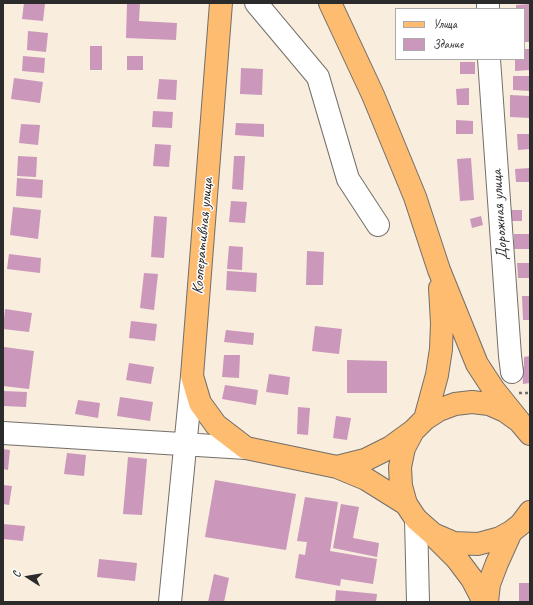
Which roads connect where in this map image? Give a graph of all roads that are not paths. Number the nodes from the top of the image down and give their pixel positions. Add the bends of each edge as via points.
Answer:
1 (221, 3) edge
2 (256, 3) edge
3 (330, 3) edge
4 (489, 60) edge
5 (378, 224) dead end
6 (438, 270) junction
7 (512, 372) dead end
8 (192, 376) junction
9 (419, 425) junction
10 (524, 428) edge
11 (3, 433) edge
12 (185, 444) junction
13 (246, 448) junction
14 (337, 467) junction
15 (411, 512) junction
16 (523, 522) edge
17 (433, 534) junction
18 (170, 602) edge
19 (418, 602) edge
20 (484, 602) edge
21 (488, 602) edge

1 - 8 main road, Кооперативная улица
2 - 5 street via 318,77 348,178
3 - 6 main road via 373,95 415,196
4 - 7 street, Дорожная улица
6 - 9 main road via 441,349 437,374
6 - 10 main road via 477,364
8 - 12 street
8 - 13 main road, Кооперативная улица via 200,403 216,425
9 - 10 main road via 439,410 455,404 472,402 489,404 505,411
9 - 14 main road via 391,447 366,460
9 - 15 main road via 404,448 400,467 400,486
11 - 12 street
12 - 13 street
12 - 18 street
13 - 14 main road
14 - 15 main road via 366,479
15 - 17 main road
15 - 19 street
16 - 17 main road via 500,538 478,544 454,543
16 - 21 main road via 497,563 490,584
17 - 20 main road via 457,559 472,579

